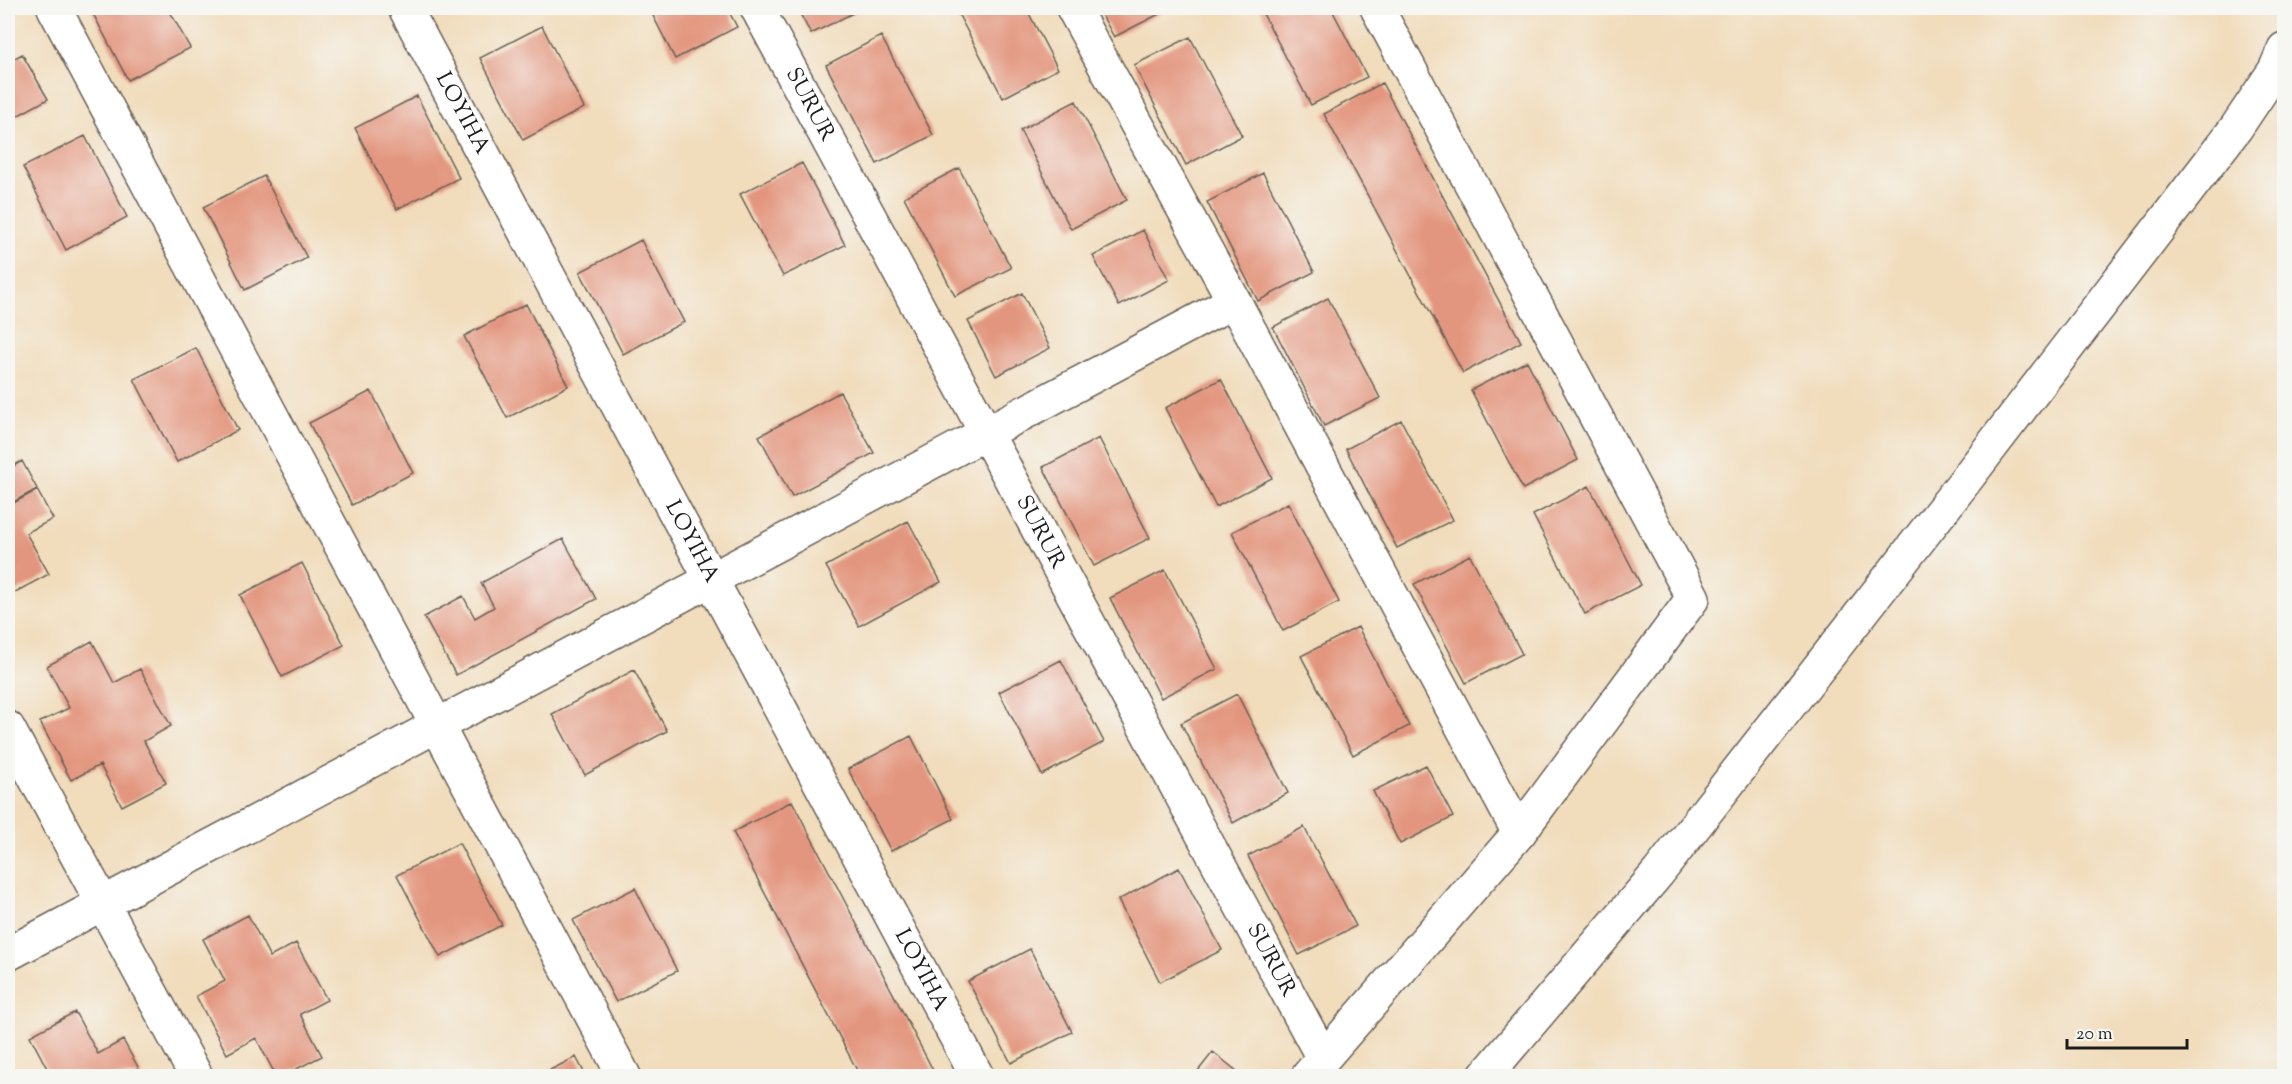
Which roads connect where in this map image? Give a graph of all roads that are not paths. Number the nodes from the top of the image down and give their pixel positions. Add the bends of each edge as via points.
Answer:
1 (54, 8) edge
2 (405, 8) edge
3 (758, 8) edge
4 (1073, 8) edge
5 (1377, 8) edge
6 (2284, 49) edge
7 (1234, 301) junction
8 (986, 433) junction
9 (711, 579) junction
10 (437, 725) junction
11 (8, 728) edge
12 (1519, 833) junction
13 (102, 903) junction
14 (8, 954) edge
15 (1315, 1067) edge
16 (196, 1077) edge
17 (624, 1077) edge
18 (977, 1077) edge
19 (1485, 1077) edge

1 - 10 street
2 - 9 street, LOYIHA
3 - 8 street, SURUR
4 - 7 street
5 - 12 street via 1693,598
6 - 19 street via 2275,70 2236,128 1961,486 1658,873
7 - 8 street
7 - 12 street
8 - 9 street
8 - 15 street, SURUR
9 - 10 street
9 - 18 street, LOYIHA
10 - 13 street
10 - 17 street
11 - 13 street
12 - 15 street
13 - 14 street
13 - 16 street

